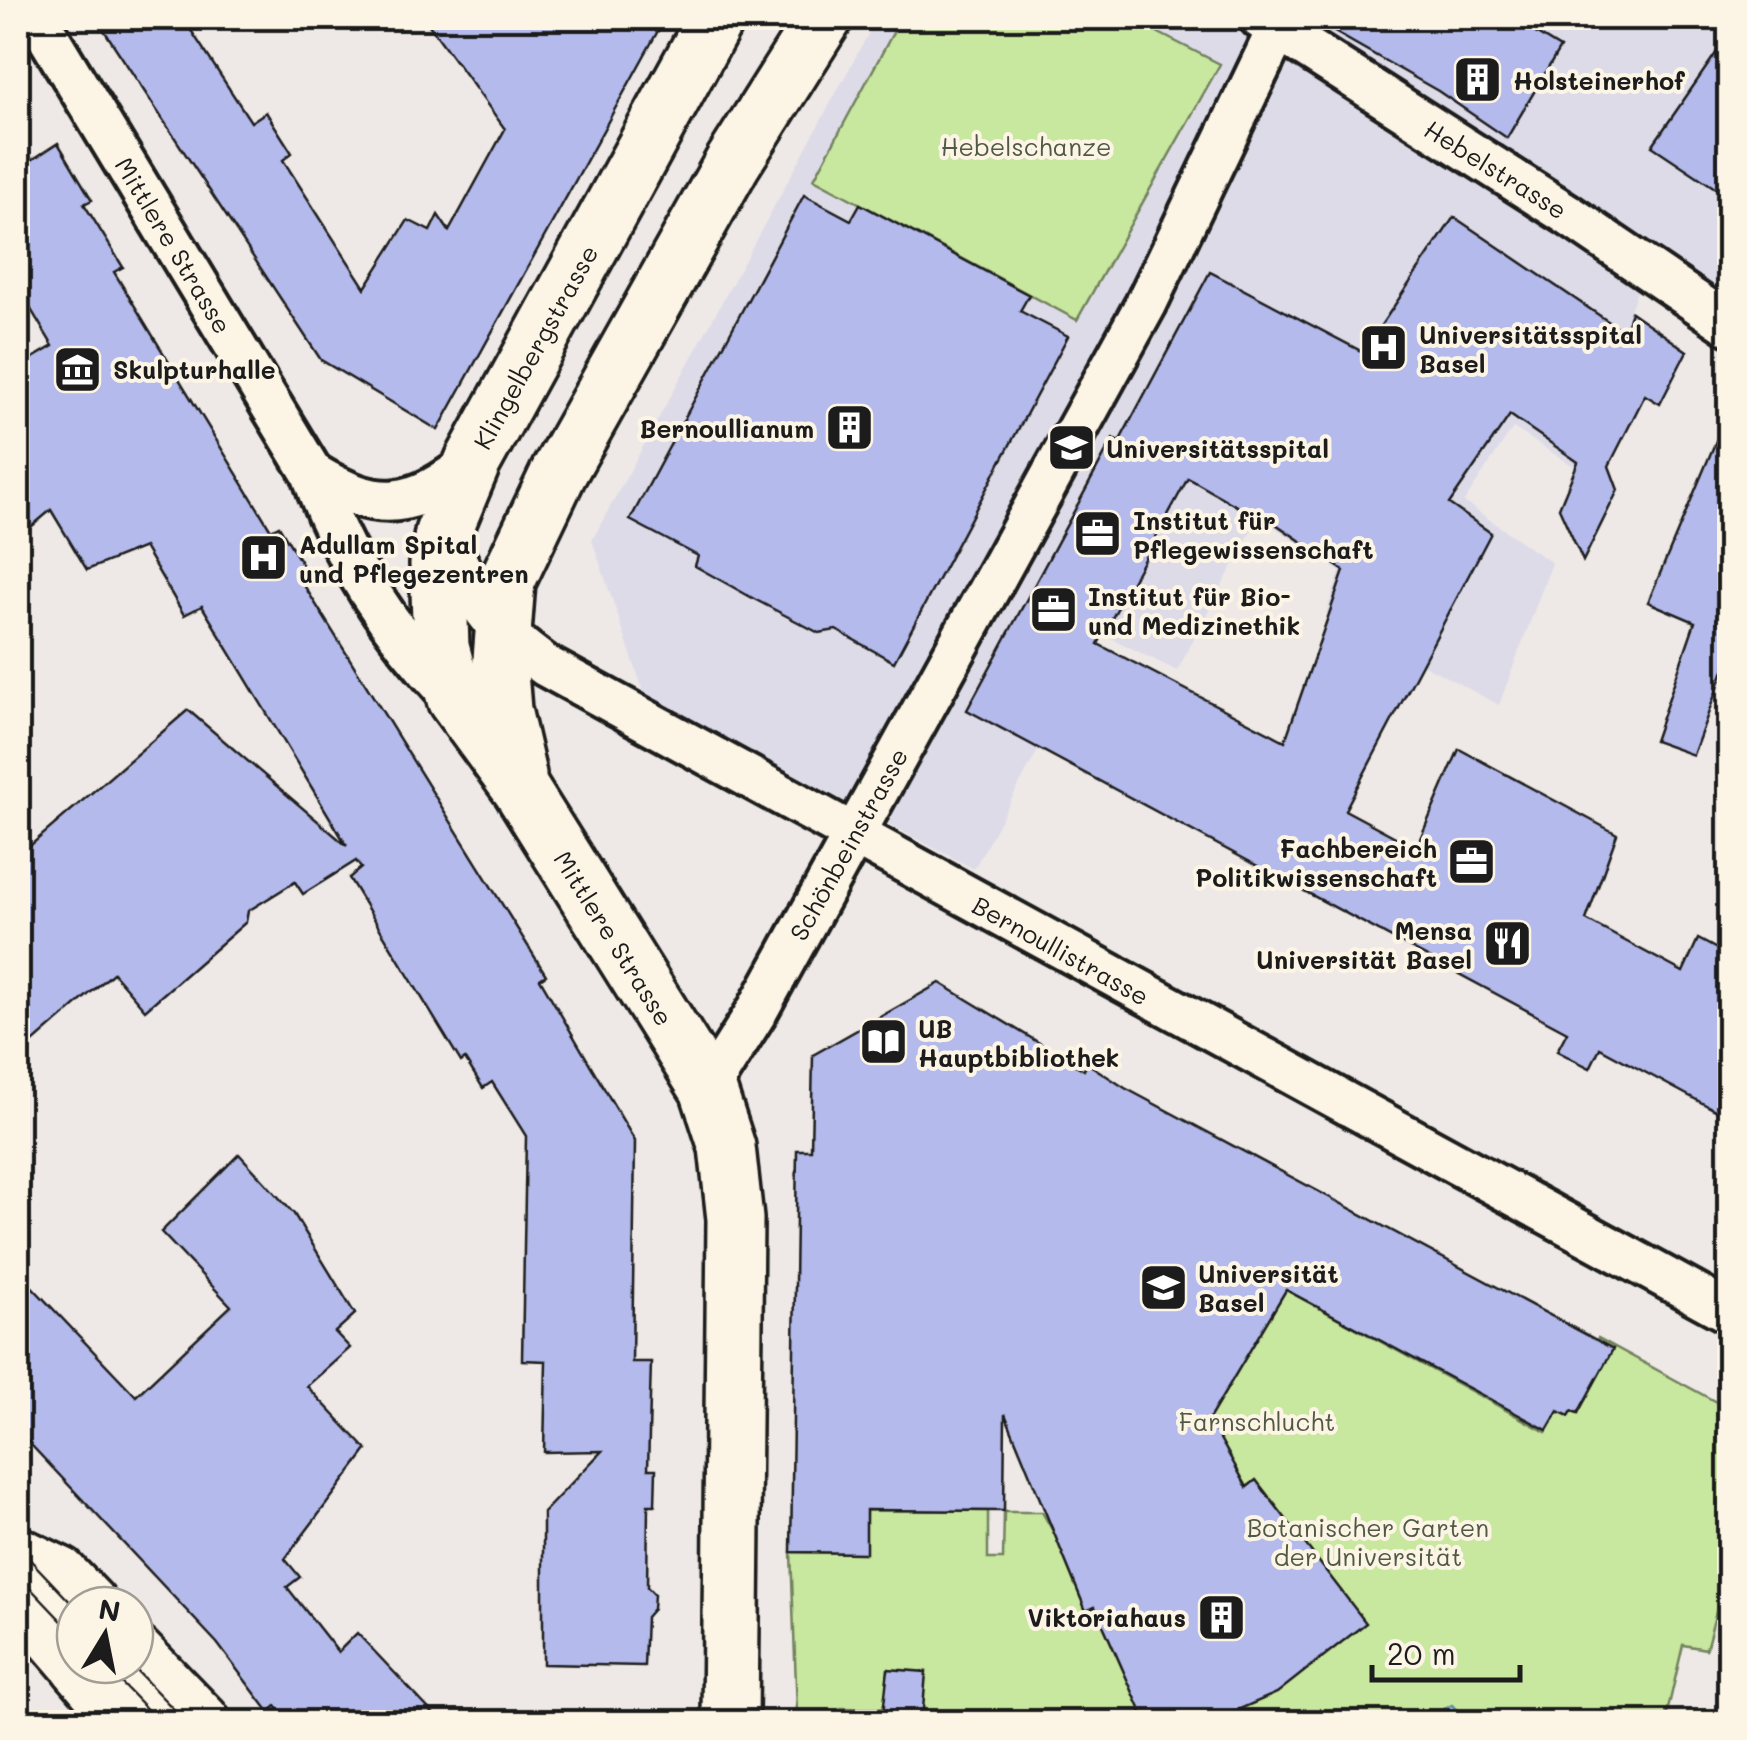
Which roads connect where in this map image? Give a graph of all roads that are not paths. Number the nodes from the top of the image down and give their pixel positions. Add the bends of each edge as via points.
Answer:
1 (37, 18) edge
2 (716, 18) edge
3 (824, 18) edge
4 (1268, 24) edge
5 (1730, 326) edge
6 (473, 461) junction
7 (312, 474) junction
8 (444, 533) junction
9 (502, 634) junction
10 (454, 699) junction
11 (520, 788) junction
12 (852, 836) junction
13 (708, 1089) junction
14 (1730, 1313) edge
15 (18, 1555) edge
16 (18, 1583) edge
17 (70, 1585) edge
18 (55, 1638) edge
19 (155, 1673) edge
20 (95, 1685) edge
21 (128, 1722) edge
22 (202, 1722) edge
23 (730, 1722) edge

1 - 7 street, Mittlere Strasse
2 - 6 main road, Klingelbergstrasse
3 - 9 main road via 732,164 559,472 507,582
4 - 5 street, Hebelstrasse
4 - 12 street, Schönbeinstrasse via 1146,304
6 - 7 street via 434,492 409,500 358,496
6 - 8 main road, Klingelbergstrasse
7 - 10 street, Mittlere Strasse via 342,546 413,656
8 - 9 street, Bernoullistrasse via 484,613
8 - 10 main road, Klingelbergstrasse via 437,589
9 - 11 main road, Mittlere Strasse via 503,710
9 - 12 street, Bernoullistrasse via 546,666
10 - 11 main road, Mittlere Strasse
11 - 13 main road, Mittlere Strasse
12 - 13 street, Schönbeinstrasse
12 - 14 street, Bernoullistrasse
13 - 23 main road via 727,1147 735,1218
15 - 17 main road
16 - 18 main road via 26,1604
19 - 22 main road
20 - 21 main road

